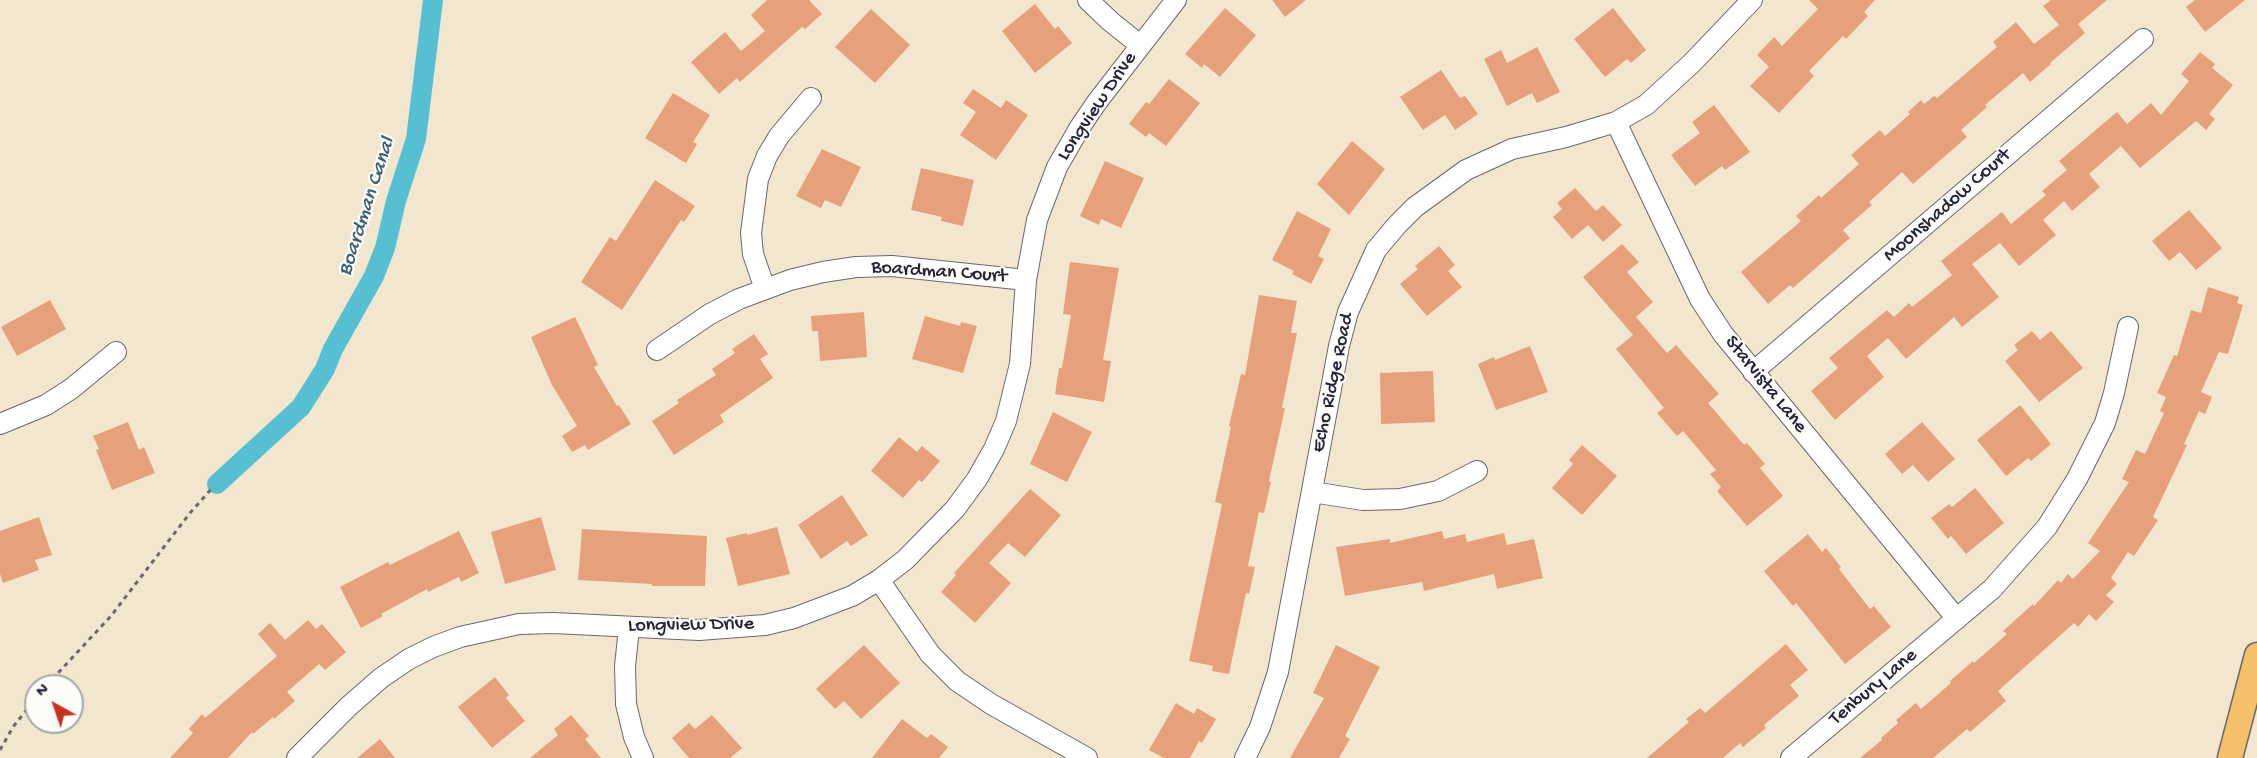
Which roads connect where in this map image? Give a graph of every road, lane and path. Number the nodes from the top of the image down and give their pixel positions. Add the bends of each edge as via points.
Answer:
1 (1088, 0) edge
2 (1176, 0) edge
3 (1752, 0) edge
4 (2143, 39) dead end
5 (1140, 45) junction
6 (811, 98) dead end
7 (1616, 122) junction
8 (1026, 280) junction
9 (765, 289) junction
10 (2128, 327) dead end
11 (657, 351) dead end
12 (116, 352) dead end
13 (1753, 372) junction
14 (0, 424) edge
15 (1477, 471) dead end
16 (213, 488) dead end
17 (1312, 492) junction
18 (879, 580) junction
19 (1957, 619) junction
20 (629, 628) junction
21 (2257, 655) edge
22 (57, 674) edge
23 (24, 712) edge
24 (0, 750) edge
25 (297, 758) edge
26 (643, 758) edge
27 (1087, 758) edge
28 (1245, 758) edge
29 (1791, 758) edge
30 (2230, 758) edge

1 - 5 street
2 - 5 street, Longview Drive
3 - 7 street, Echo Ridge Road via 1669,86
4 - 13 street, Moonshadow Court
5 - 8 street, Longview Drive via 1080,127 1057,167 1037,220
6 - 9 street via 779,136 758,179 751,233 753,254
7 - 13 street, Starvista Lane via 1700,299
7 - 17 street, Echo Ridge Road via 1512,149 1466,170 1415,207 1376,250 1348,312 1339,346
8 - 9 street, Boardman Court via 937,269 856,267
8 - 18 street, Longview Drive via 1020,364 1006,421 994,449 955,509 905,560
9 - 11 street, Boardman Court via 710,314
10 - 19 street, Tenbury Lane via 2105,423 2072,488 2029,550
12 - 14 street via 54,400
13 - 19 street, Starvista Lane
15 - 17 street via 1438,490 1400,500 1363,500
16 - 22 path via 111,616
17 - 28 street, Echo Ridge Road via 1278,672
18 - 20 street, Longview Drive via 829,606 765,625 699,630
18 - 27 street via 923,645 957,681
19 - 29 street, Tenbury Lane
20 - 25 street, Longview Drive via 519,624 433,647 381,678
20 - 26 street via 626,704
21 - 30 main road
23 - 24 path

